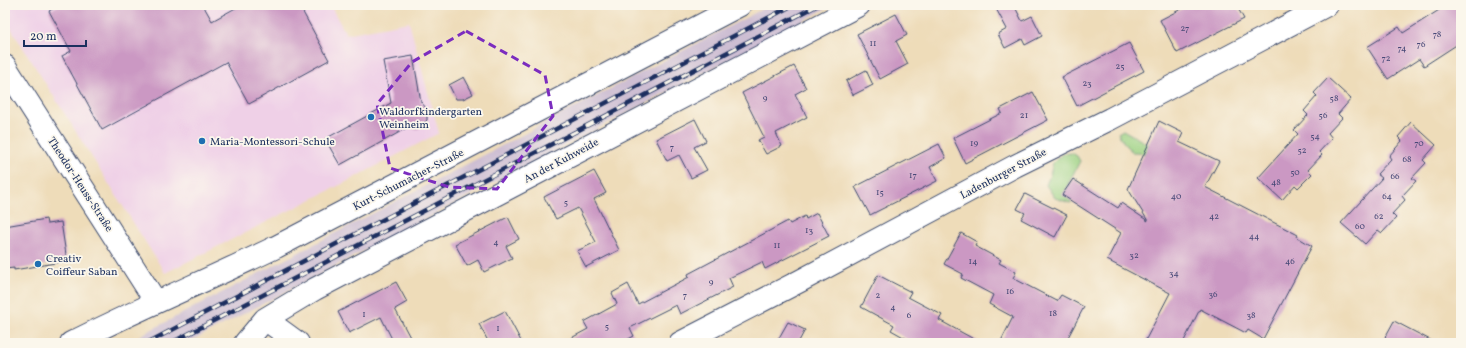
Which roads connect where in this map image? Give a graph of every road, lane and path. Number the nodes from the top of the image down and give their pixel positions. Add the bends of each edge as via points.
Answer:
1 (740, 5) edge
2 (859, 5) edge
3 (1327, 5) edge
4 (5, 66) edge
5 (156, 302) junction
6 (266, 319) junction
7 (709, 337) edge
8 (71, 343) edge
9 (245, 343) edge
10 (298, 343) edge
11 (680, 343) edge

1 - 5 street, Kurt-Schumacher-Straße via 276,247
2 - 6 street, An der Kuhweide via 316,289
3 - 7 street, Ladenburger Straße via 1015,166 800,281
4 - 5 street, Theodor-Heuss-Straße
5 - 8 street, Kurt-Schumacher-Straße
6 - 9 street, An der Kuhweide
6 - 10 street
7 - 11 street, Ladenburger Straße

